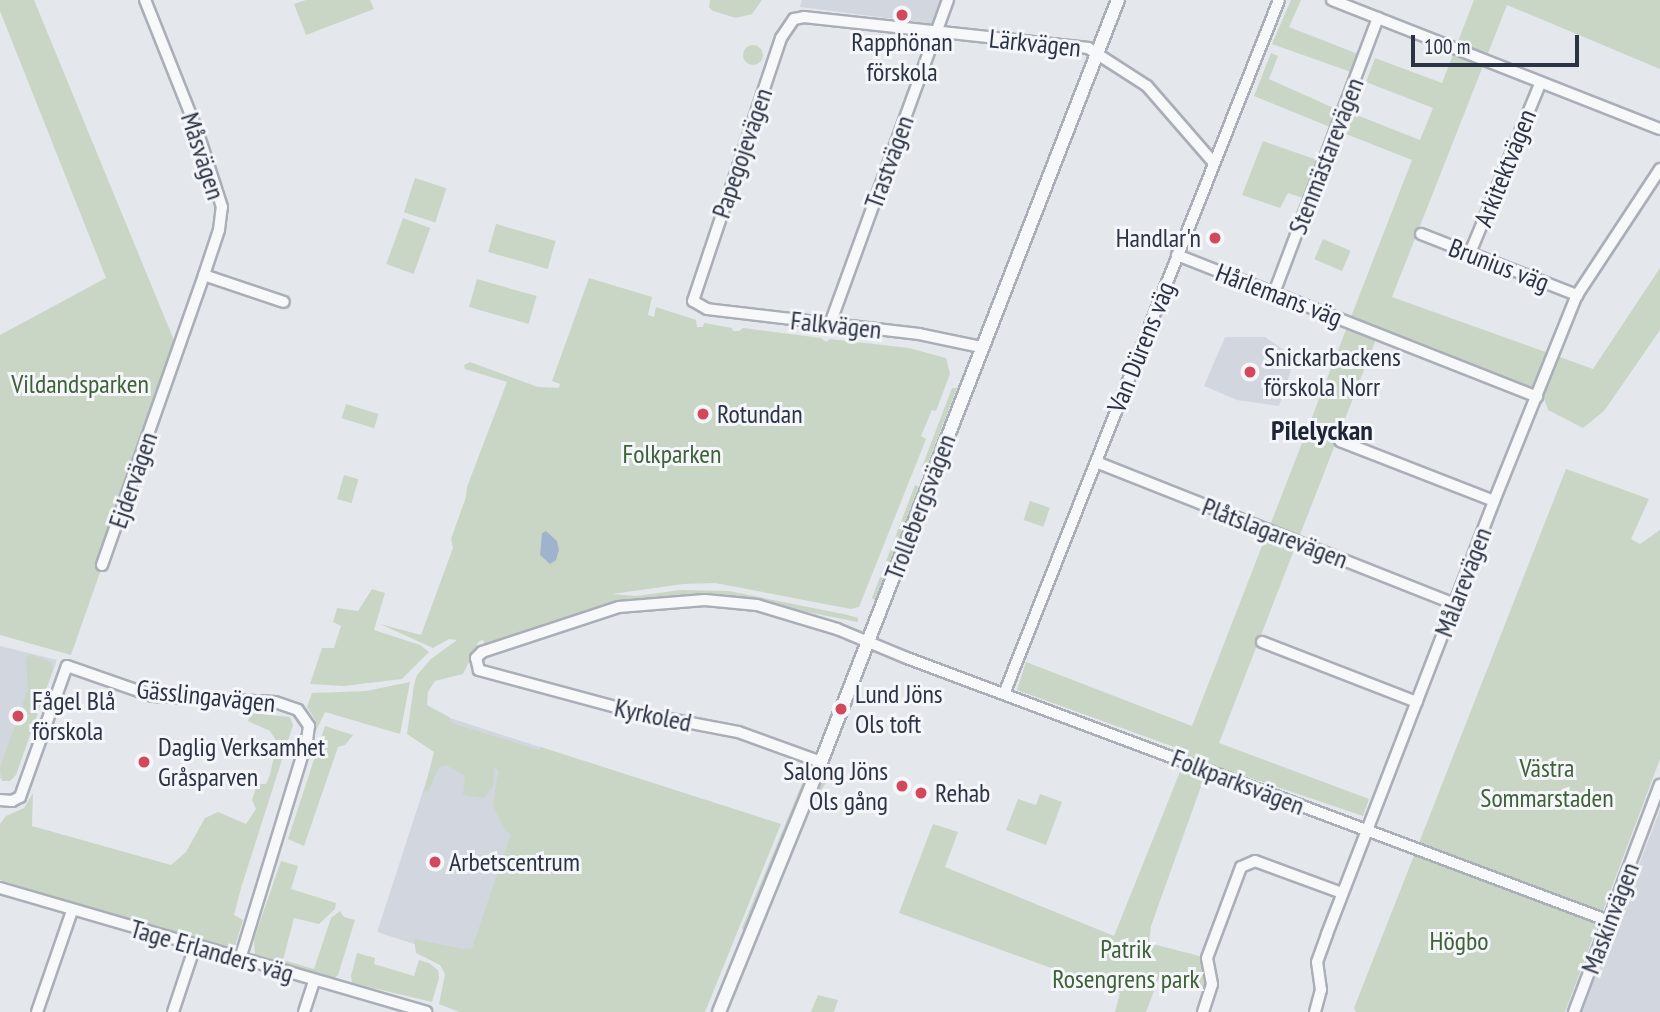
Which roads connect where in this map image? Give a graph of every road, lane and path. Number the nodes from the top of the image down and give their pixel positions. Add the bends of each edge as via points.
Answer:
1 (145, 0) edge
2 (948, 0) edge
3 (1118, 0) edge
4 (1279, 0) edge
5 (1332, 0) edge
6 (804, 16) joint
7 (1378, 18) junction
8 (936, 33) junction
9 (1098, 52) junction
10 (1540, 84) junction
11 (1660, 129) edge
12 (1213, 162) junction
13 (1660, 169) edge
14 (1421, 234) dead end
15 (1470, 253) junction
16 (1177, 255) junction
17 (204, 275) junction
18 (1274, 293) junction
19 (1577, 296) junction
20 (693, 301) joint
21 (285, 302) dead end
22 (830, 324) junction
23 (981, 347) junction
24 (1536, 397) junction
25 (1340, 441) dead end
26 (1096, 462) junction
27 (1494, 500) junction
28 (102, 565) dead end
29 (1455, 604) junction
30 (868, 642) junction
31 (1262, 642) dead end
32 (484, 671) joint
33 (1004, 694) junction
34 (1417, 702) junction
35 (821, 762) junction
36 (1660, 785) edge
37 (0, 800) edge
38 (1368, 830) junction
39 (0, 888) edge
40 (1342, 893) junction
41 (72, 911) junction
42 (1609, 921) junction
43 (195, 946) junction
44 (240, 959) junction
45 (314, 981) junction
46 (37, 1012) edge
47 (173, 1012) edge
48 (304, 1012) edge
49 (426, 1012) edge
50 (719, 1012) edge
51 (1203, 1012) edge
52 (1315, 1012) edge
53 (1574, 1012) edge

1 - 17 street, Måsvägen via 198,133 222,208
2 - 8 street, Trastvägen
3 - 9 street, Trollebergsvägen
4 - 12 street, Van Dürens väg
5 - 7 street
6 - 8 street, Lärkvägen
6 - 20 street, Papegojevägen via 793,19 781,38
7 - 10 street
7 - 18 street, Stenmästarevägen
8 - 9 street, Lärkvägen
8 - 22 street, Trastvägen
9 - 12 street via 1147,86
9 - 23 street, Trollebergsvägen
10 - 11 street
10 - 15 street, Arkitektvägen
12 - 16 street, Van Dürens väg
13 - 19 street, Målarevägen
14 - 15 street, Brunius väg
15 - 19 street, Brunius väg
16 - 18 street, Hårlemans väg
16 - 26 street, Van Dürens väg
17 - 21 street
17 - 28 street, Ejdervägen
18 - 24 street, Hårlemans väg
19 - 24 street, Målarevägen
20 - 22 street, Falkvägen via 706,309
22 - 23 street, Falkvägen via 919,334
23 - 30 street, Trollebergsvägen
24 - 27 street, Målarevägen
25 - 27 street
26 - 29 street, Plåtslagarevägen
26 - 33 street, Van Dürens väg
27 - 29 street, Målarevägen
29 - 34 street, Målarevägen
30 - 32 street, Folkparksvägen via 757,605 680,601 601,612 482,652 475,663
30 - 33 street, Folkparksvägen
30 - 35 street, Trollebergsvägen
31 - 34 street
32 - 35 street, Kyrkoled via 638,713 738,732
33 - 38 street, Folkparksvägen
34 - 38 street, Målarevägen
35 - 50 street, Trollebergsvägen
36 - 42 street, Maskinvägen
37 - 44 street, Gässlingavägen via 12,802 20,797 67,666 153,696 275,702 298,710 309,726 307,740
38 - 40 street, Målarevägen
38 - 42 street, Folkparksvägen
39 - 41 street, Tage Erlanders väg
40 - 51 street via 1255,861 1241,867 1207,958 1212,984
40 - 52 street, Målarevägen via 1317,962 1321,990
41 - 43 street, Tage Erlanders väg
41 - 46 street
42 - 53 street, Maskinvägen
43 - 44 street, Tage Erlanders väg
43 - 47 street
44 - 45 street, Tage Erlanders väg
45 - 48 street
45 - 49 street, Tage Erlanders väg

